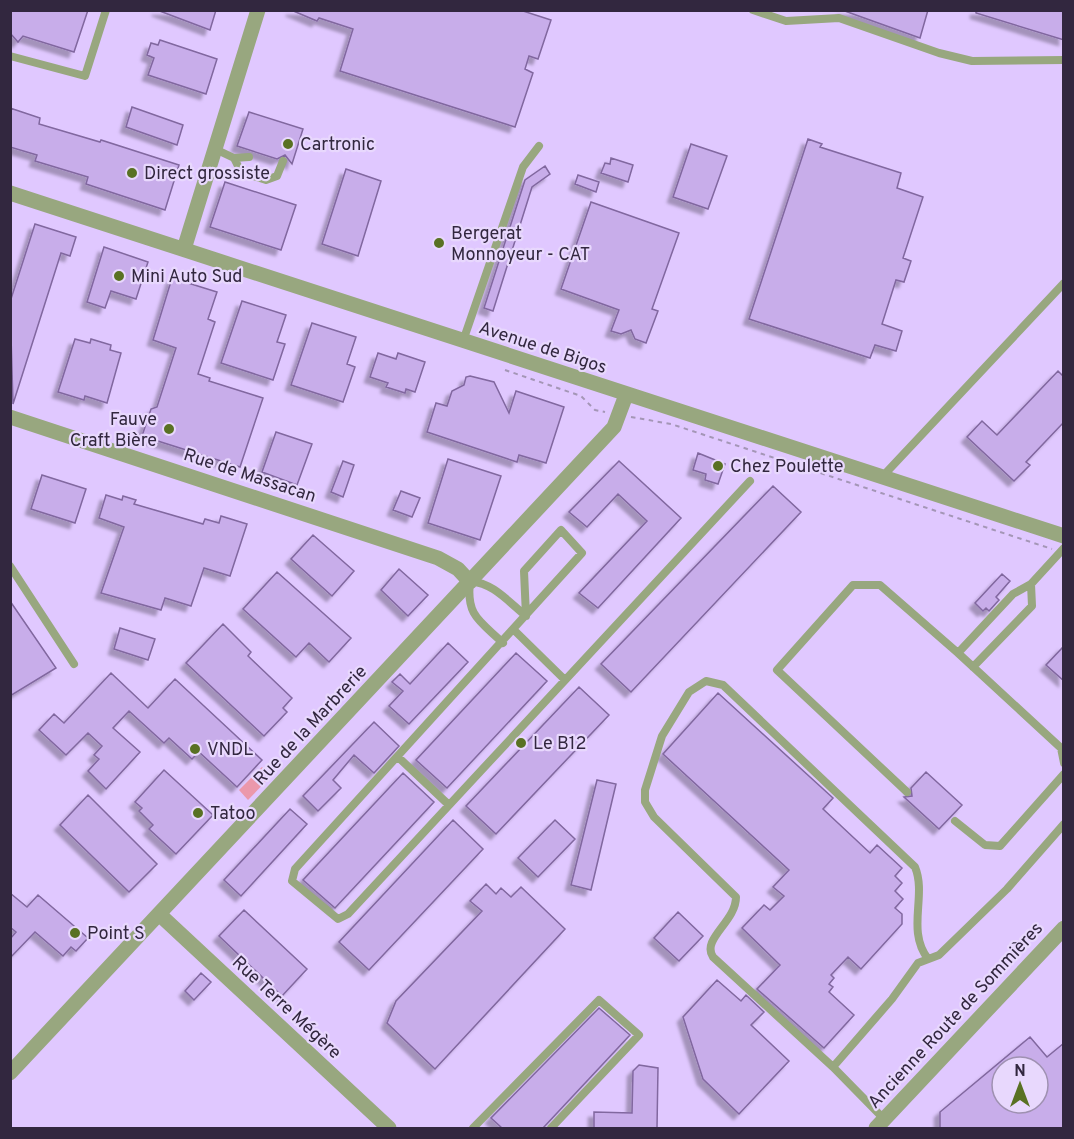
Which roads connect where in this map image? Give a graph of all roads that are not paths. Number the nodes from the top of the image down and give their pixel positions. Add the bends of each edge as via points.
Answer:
1 (106, 10) edge
2 (258, 10) edge
3 (753, 10) edge
4 (10, 56) edge
5 (1064, 60) edge
6 (539, 146) dead end
7 (215, 149) junction
8 (249, 157) dead end
9 (234, 158) junction
10 (283, 161) dead end
11 (10, 193) edge
12 (184, 249) junction
13 (1064, 283) edge
14 (463, 341) junction
15 (626, 395) junction
16 (10, 417) edge
17 (881, 478) junction
18 (750, 482) dead end
19 (1064, 536) edge
20 (1064, 548) edge
21 (10, 566) edge
22 (470, 582) junction
23 (1031, 584) junction
24 (526, 616) junction
25 (514, 630) junction
26 (503, 643) junction
27 (958, 653) junction
28 (74, 663) dead end
29 (973, 667) junction
30 (565, 680) junction
31 (398, 757) junction
32 (1064, 763) edge
33 (1064, 774) edge
34 (907, 792) dead end
35 (449, 805) junction
36 (955, 821) dead end
37 (1064, 824) edge
38 (159, 914) junction
39 (1064, 928) edge
40 (928, 959) junction
41 (832, 1067) junction
42 (10, 1073) edge
43 (880, 1124) edge
44 (389, 1128) edge
45 (473, 1128) edge
46 (551, 1128) edge

1 - 4 lane via 85,76
2 - 7 street
3 - 5 lane via 786,21 839,18 972,61
6 - 14 lane via 523,167
7 - 9 lane
7 - 12 street
8 - 9 lane
9 - 10 lane via 241,171 266,180 277,176
11 - 12 street, Avenue de Bigos
12 - 14 street, Avenue de Bigos
13 - 17 lane
14 - 15 street, Avenue de Bigos
15 - 17 street, Avenue de Bigos
15 - 22 street, Rue de la Marbrerie via 614,427
16 - 22 street, Rue de Massacan via 438,558 458,569
17 - 19 street, Avenue de Bigos
18 - 30 lane
20 - 23 lane
21 - 28 lane
22 - 24 lane via 488,586
22 - 26 lane via 468,600 476,617
22 - 38 street, Rue de la Marbrerie
23 - 27 lane via 1013,594
23 - 29 lane via 1032,606
24 - 24 lane via 582,553 561,530 524,571
24 - 25 lane
25 - 26 lane
25 - 30 lane
26 - 31 lane
27 - 29 lane
27 - 34 lane via 880,585 853,585 777,670
29 - 32 lane via 1061,748
30 - 35 lane
31 - 35 lane
31 - 35 lane via 295,869 292,881 338,919 348,914
33 - 36 lane via 999,846 985,845
37 - 40 lane via 1007,889 939,955
38 - 42 street, Rue de la Marbrerie
38 - 44 street, Rue Terre Mégère
39 - 43 street, Ancienne Route de Sommières
40 - 41 lane via 918,963
40 - 41 lane via 919,938 919,884 915,867 723,685 706,681 689,692 662,736 645,802 654,817 736,897 733,915 710,944 713,957
41 - 43 lane
45 - 46 lane via 599,1000 639,1035

